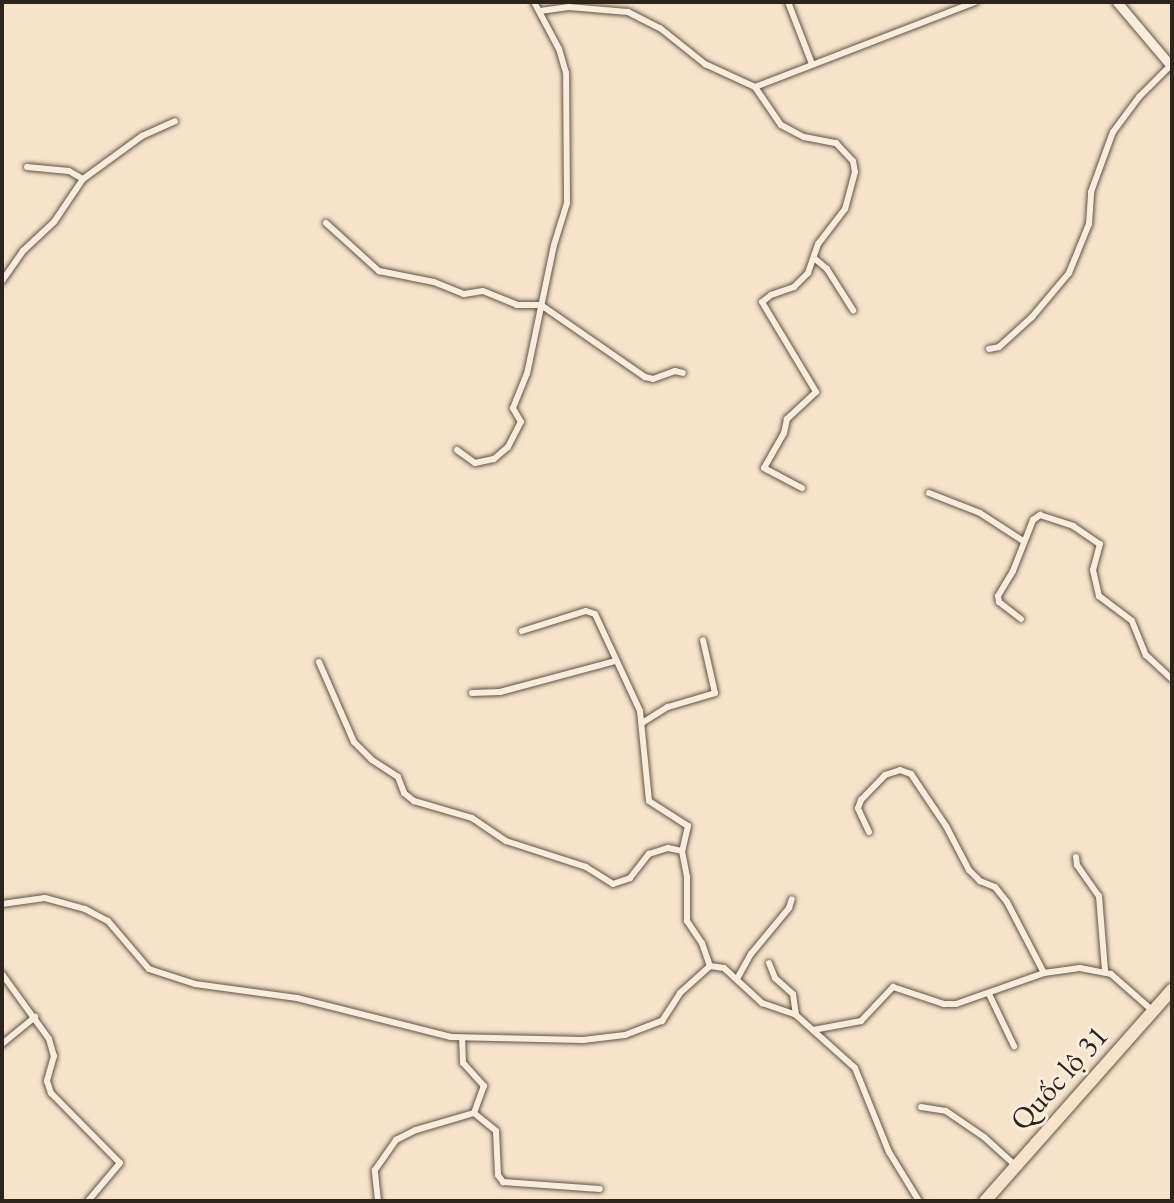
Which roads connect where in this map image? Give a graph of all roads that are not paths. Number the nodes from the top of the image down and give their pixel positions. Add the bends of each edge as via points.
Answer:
1 (534, 2) edge
2 (788, 2) edge
3 (975, 2) edge
4 (1117, 2) edge
5 (540, 11) junction
6 (812, 64) junction
7 (1171, 66) edge
8 (755, 87) junction
9 (175, 121) dead end
10 (27, 167) dead end
11 (83, 179) junction
12 (326, 223) dead end
13 (814, 258) junction
14 (2, 281) edge
15 (541, 305) junction
16 (853, 310) dead end
17 (989, 349) dead end
18 (683, 373) dead end
19 (457, 450) dead end
20 (802, 488) dead end
21 (929, 493) dead end
22 (1023, 541) junction
23 (1021, 619) dead end
24 (522, 631) dead end
25 (703, 640) dead end
26 (616, 661) junction
27 (319, 662) dead end
28 (1172, 679) edge
29 (472, 693) dead end
30 (642, 723) junction
31 (869, 832) dead end
32 (682, 851) junction
33 (1076, 857) dead end
34 (792, 899) dead end
35 (2, 904) edge
36 (769, 963) dead end
37 (710, 966) junction
38 (1105, 971) junction
39 (1044, 973) junction
40 (2, 974) edge
41 (737, 979) junction
42 (1172, 990) edge
43 (989, 994) junction
44 (1153, 1011) junction
45 (796, 1015) junction
46 (35, 1017) junction
47 (813, 1030) junction
48 (462, 1038) junction
49 (2, 1044) edge
50 (1014, 1046) dead end
51 (921, 1107) dead end
52 (474, 1113) junction
53 (1016, 1166) junction
54 (600, 1189) dead end
55 (88, 1201) edge
56 (378, 1201) edge
57 (919, 1201) edge
58 (985, 1201) edge

1 - 5 street
2 - 6 street
3 - 6 street
4 - 7 street
5 - 8 street via 569,7 628,12 660,28 705,64
5 - 15 street via 566,73 567,175 567,203
6 - 8 street
7 - 17 street via 1113,132 1091,192 1089,224 1069,273 1032,317 999,347
8 - 13 street via 785,129 836,143 854,165 845,209 818,244
9 - 11 street via 142,136
10 - 11 street via 69,171
11 - 14 street via 54,222 23,251
12 - 15 street via 379,271 464,294 483,291 517,305
13 - 16 street
13 - 20 street via 797,284 768,296 762,305 816,392 787,419 764,468
15 - 18 street via 645,377
15 - 19 street via 527,374 513,408 521,422 508,447 479,463
21 - 22 street via 980,513
22 - 23 street via 997,599
22 - 28 street via 1038,515 1096,540 1101,546 1093,570 1099,596 1132,621 1146,655
24 - 26 street via 592,612
25 - 30 street via 715,693 668,707
26 - 29 street via 500,692
26 - 30 street via 635,694
27 - 32 street via 354,742 398,777 414,801 472,818 506,841 586,867 613,884 630,878 649,854 668,848
30 - 32 street via 648,797 655,807 686,823
31 - 39 street via 858,808 861,800 885,775 900,770 911,774 969,870 1007,902
32 - 37 street via 687,921
33 - 38 street via 1099,896
34 - 41 street
35 - 48 street via 45,898 85,909 108,921 149,969 195,984 297,998
36 - 45 street via 775,978 793,994
37 - 41 street via 724,968
37 - 48 street via 680,993 662,1021 632,1033 583,1040
38 - 39 street
38 - 44 street
39 - 43 street
40 - 46 street
41 - 45 street via 762,1003
42 - 44 highway, Quốc lộ 31
43 - 47 street via 950,1004 893,987 861,1021
43 - 50 street
44 - 53 highway, Quốc lộ 31
45 - 47 street
46 - 49 street
46 - 55 street via 54,1051 47,1081 51,1093 120,1163
47 - 57 street via 855,1068 889,1152
48 - 52 street via 463,1063 484,1086
51 - 53 street via 946,1111
52 - 54 street via 498,1134 498,1175 503,1182
52 - 56 street via 396,1140 375,1170
53 - 58 highway, Quốc lộ 31

